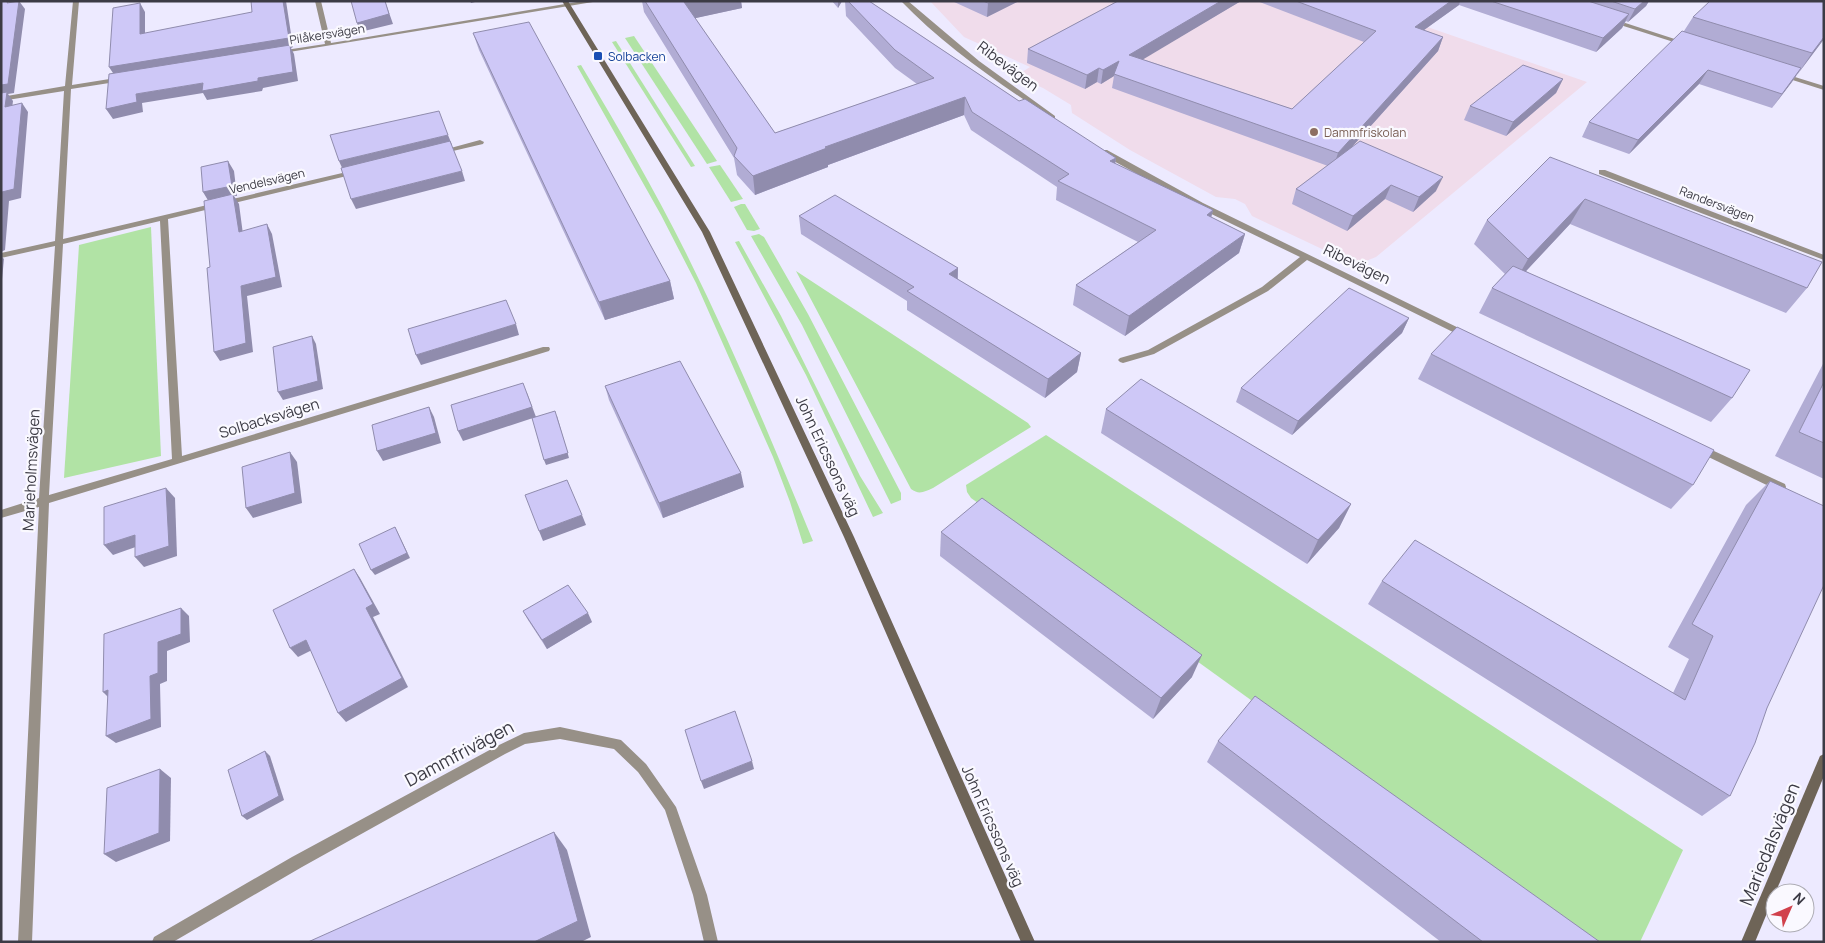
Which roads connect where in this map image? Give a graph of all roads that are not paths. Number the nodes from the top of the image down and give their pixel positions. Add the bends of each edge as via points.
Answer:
1 (76, 1) edge
2 (318, 1) edge
3 (596, 1) edge
4 (904, 1) edge
5 (566, 4) edge
6 (1605, 19) edge
7 (328, 45) junction
8 (1688, 45) edge
9 (270, 54) edge
10 (1778, 74) edge
11 (126, 78) edge
12 (68, 88) junction
13 (1824, 88) edge
14 (1, 99) edge
15 (1062, 123) edge
16 (480, 142) dead end
17 (1100, 150) edge
18 (432, 154) edge
19 (365, 170) edge
20 (1602, 172) dead end
21 (164, 218) junction
22 (60, 242) junction
23 (1, 256) edge
24 (1307, 256) junction
25 (1824, 258) edge
26 (1471, 337) edge
27 (546, 350) dead end
28 (1123, 360) dead end
29 (1691, 444) edge
30 (177, 461) junction
31 (1790, 492) edge
32 (44, 502) junction
33 (1, 514) edge
34 (1824, 760) edge
35 (25, 942) edge
36 (160, 942) edge
37 (711, 942) edge
38 (1028, 942) edge
39 (1748, 942) edge

1 - 12 street, Marieholmsvägen
2 - 7 street
3 - 5 street, Pilåkersvägen
4 - 15 street, Ribevägen via 934,29 1001,81
5 - 7 street, Pilåkersvägen
5 - 38 street, John Ericssons väg via 706,232 849,536
6 - 8 street
7 - 9 street, Pilåkersvägen
10 - 13 street
11 - 12 street
12 - 14 street
12 - 22 street, Marieholmsvägen
16 - 18 street
17 - 24 street, Ribevägen via 1200,205
19 - 21 street, Vendelsvägen
20 - 25 street, Randersvägen
21 - 22 street, Vendelsvägen
21 - 30 street
22 - 23 street, Vendelsvägen
22 - 32 street, Marieholmsvägen
24 - 26 street, Ribevägen
24 - 28 street via 1265,289 1151,352
27 - 30 street, Solbacksvägen
29 - 31 street
30 - 32 street, Solbacksvägen
32 - 33 street, Solbacksvägen
32 - 35 street, Marieholmsvägen
34 - 39 street, Mariedalsvägen
36 - 37 street, Dammfrivägen via 501,750 524,739 560,733 617,744 642,768 670,807 700,895

